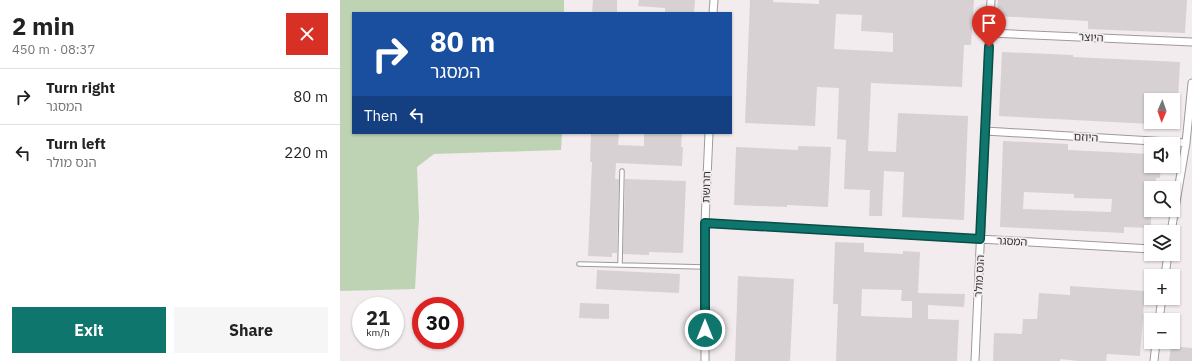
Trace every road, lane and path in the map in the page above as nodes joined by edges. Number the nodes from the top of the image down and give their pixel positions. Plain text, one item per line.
1 (714, 0) edge
2 (991, 0) edge
3 (713, 12) edge
4 (990, 32) junction
5 (1192, 42) edge
6 (1192, 83) edge
7 (985, 131) junction
8 (708, 134) edge
9 (1186, 143) junction
10 (622, 171) dead end
11 (705, 223) junction
12 (1172, 225) edge
13 (980, 239) junction
14 (1144, 249) edge
15 (578, 264) dead end
16 (620, 265) junction
17 (705, 267) junction
18 (1155, 349) edge
19 (705, 361) edge
20 (975, 361) edge
21 (1154, 361) edge

1 - 3 street
2 - 4 street, הנס מולר
4 - 5 street, היוצר
4 - 7 street, הנס מולר
6 - 9 street
7 - 9 street, היוזם
7 - 13 street, הנס מולר
8 - 11 street, חרושת
9 - 12 street
10 - 16 lane
11 - 13 street, המסגר
11 - 17 street, חרושת
13 - 14 street, המסגר
13 - 20 street, הנס מולר
15 - 16 lane
16 - 17 lane
17 - 19 street, חרושת
18 - 21 street

